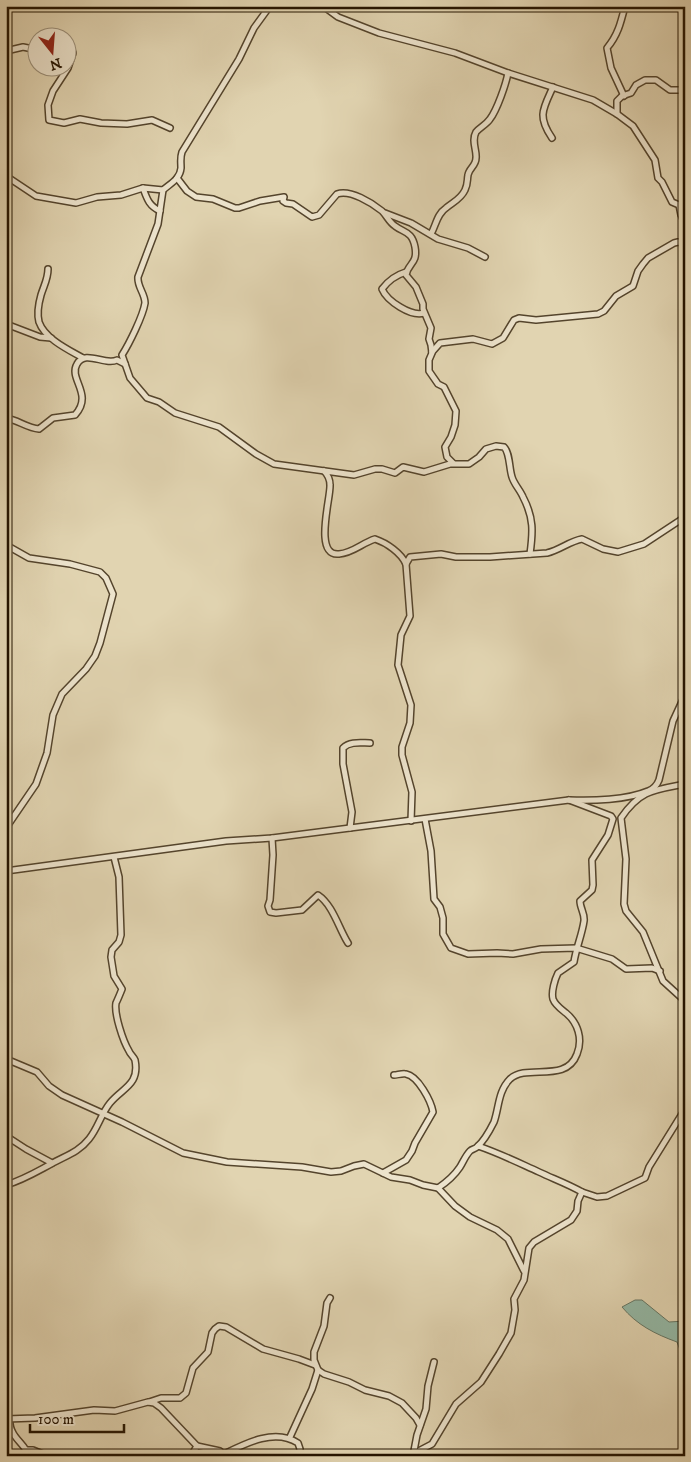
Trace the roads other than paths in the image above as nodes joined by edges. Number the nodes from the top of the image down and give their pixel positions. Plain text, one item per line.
1 (270, 6) edge
2 (322, 6) edge
3 (625, 6) edge
4 (28, 48) edge
5 (6, 51) edge
6 (508, 73) junction
7 (61, 78) edge
8 (553, 88) junction
9 (685, 90) edge
10 (624, 96) junction
11 (616, 114) junction
12 (170, 128) dead end
13 (552, 138) dead end
14 (6, 176) edge
15 (178, 178) junction
16 (143, 188) junction
17 (163, 190) junction
18 (682, 205) edge
19 (160, 210) junction
20 (382, 212) junction
21 (684, 222) edge
22 (431, 234) junction
23 (685, 243) edge
24 (485, 256) dead end
25 (48, 269) dead end
26 (406, 272) junction
27 (424, 313) junction
28 (6, 324) edge
29 (52, 338) junction
30 (432, 353) junction
31 (84, 358) junction
32 (126, 365) junction
33 (6, 418) edge
34 (454, 464) junction
35 (323, 471) junction
36 (685, 517) edge
37 (6, 545) edge
38 (530, 554) junction
39 (406, 564) junction
40 (685, 695) edge
41 (370, 743) dead end
42 (685, 784) edge
43 (648, 791) junction
44 (569, 800) junction
45 (425, 819) junction
46 (411, 821) junction
47 (6, 828) edge
48 (350, 828) junction
49 (272, 838) junction
50 (114, 857) junction
51 (6, 871) edge
52 (348, 943) dead end
53 (576, 948) junction
54 (660, 971) junction
55 (685, 1001) edge
56 (6, 1059) edge
57 (394, 1075) dead end
58 (685, 1109) edge
59 (102, 1113) junction
60 (6, 1136) edge
61 (478, 1146) junction
62 (52, 1163) junction
63 (383, 1173) junction
64 (6, 1185) edge
65 (438, 1188) junction
66 (582, 1192) junction
67 (526, 1274) junction
68 (330, 1298) dead end
69 (434, 1362) dead end
70 (317, 1368) junction
71 (148, 1402) junction
72 (7, 1419) edge
73 (420, 1425) junction
74 (290, 1438) junction
75 (197, 1446) junction
76 (28, 1453) edge
77 (225, 1455) edge
78 (413, 1455) edge
79 (48, 1456) edge
80 (191, 1456) edge
81 (299, 1456) edge

1 - 15 street
2 - 6 street
3 - 10 street
4 - 5 street
6 - 8 street
6 - 22 street
7 - 12 street
8 - 11 street
8 - 13 street
9 - 10 street
10 - 11 street
11 - 18 street
14 - 16 street
15 - 17 street
15 - 20 street
16 - 17 street
16 - 19 street
17 - 19 street
18 - 21 street
19 - 32 street
20 - 22 street
20 - 26 street
22 - 24 street
23 - 30 street
25 - 29 street
26 - 27 street
26 - 27 street
27 - 30 street
28 - 29 street
29 - 31 street
30 - 34 street
31 - 32 street
31 - 33 street
32 - 35 street
34 - 35 street
34 - 38 street
35 - 39 street
36 - 38 street
37 - 47 street
38 - 39 street
39 - 46 street
40 - 43 street
41 - 48 street
42 - 43 street
43 - 44 street
43 - 54 street
44 - 45 street
44 - 53 street
45 - 46 street
45 - 53 street
46 - 48 street
48 - 49 street
49 - 50 street
49 - 52 street
50 - 51 street
50 - 59 street
53 - 54 street
53 - 61 street
54 - 55 street
56 - 59 street
57 - 63 street
58 - 66 street
59 - 62 street
59 - 63 street
60 - 62 street
61 - 65 street
61 - 66 street
62 - 64 street
63 - 65 street
65 - 67 street
66 - 67 street
67 - 78 street
68 - 70 street
69 - 73 street
70 - 71 street
70 - 73 street
70 - 74 street
71 - 72 street
71 - 75 street
72 - 76 street
73 - 78 street
74 - 77 street
74 - 81 street
75 - 77 street
75 - 80 street
76 - 79 street

